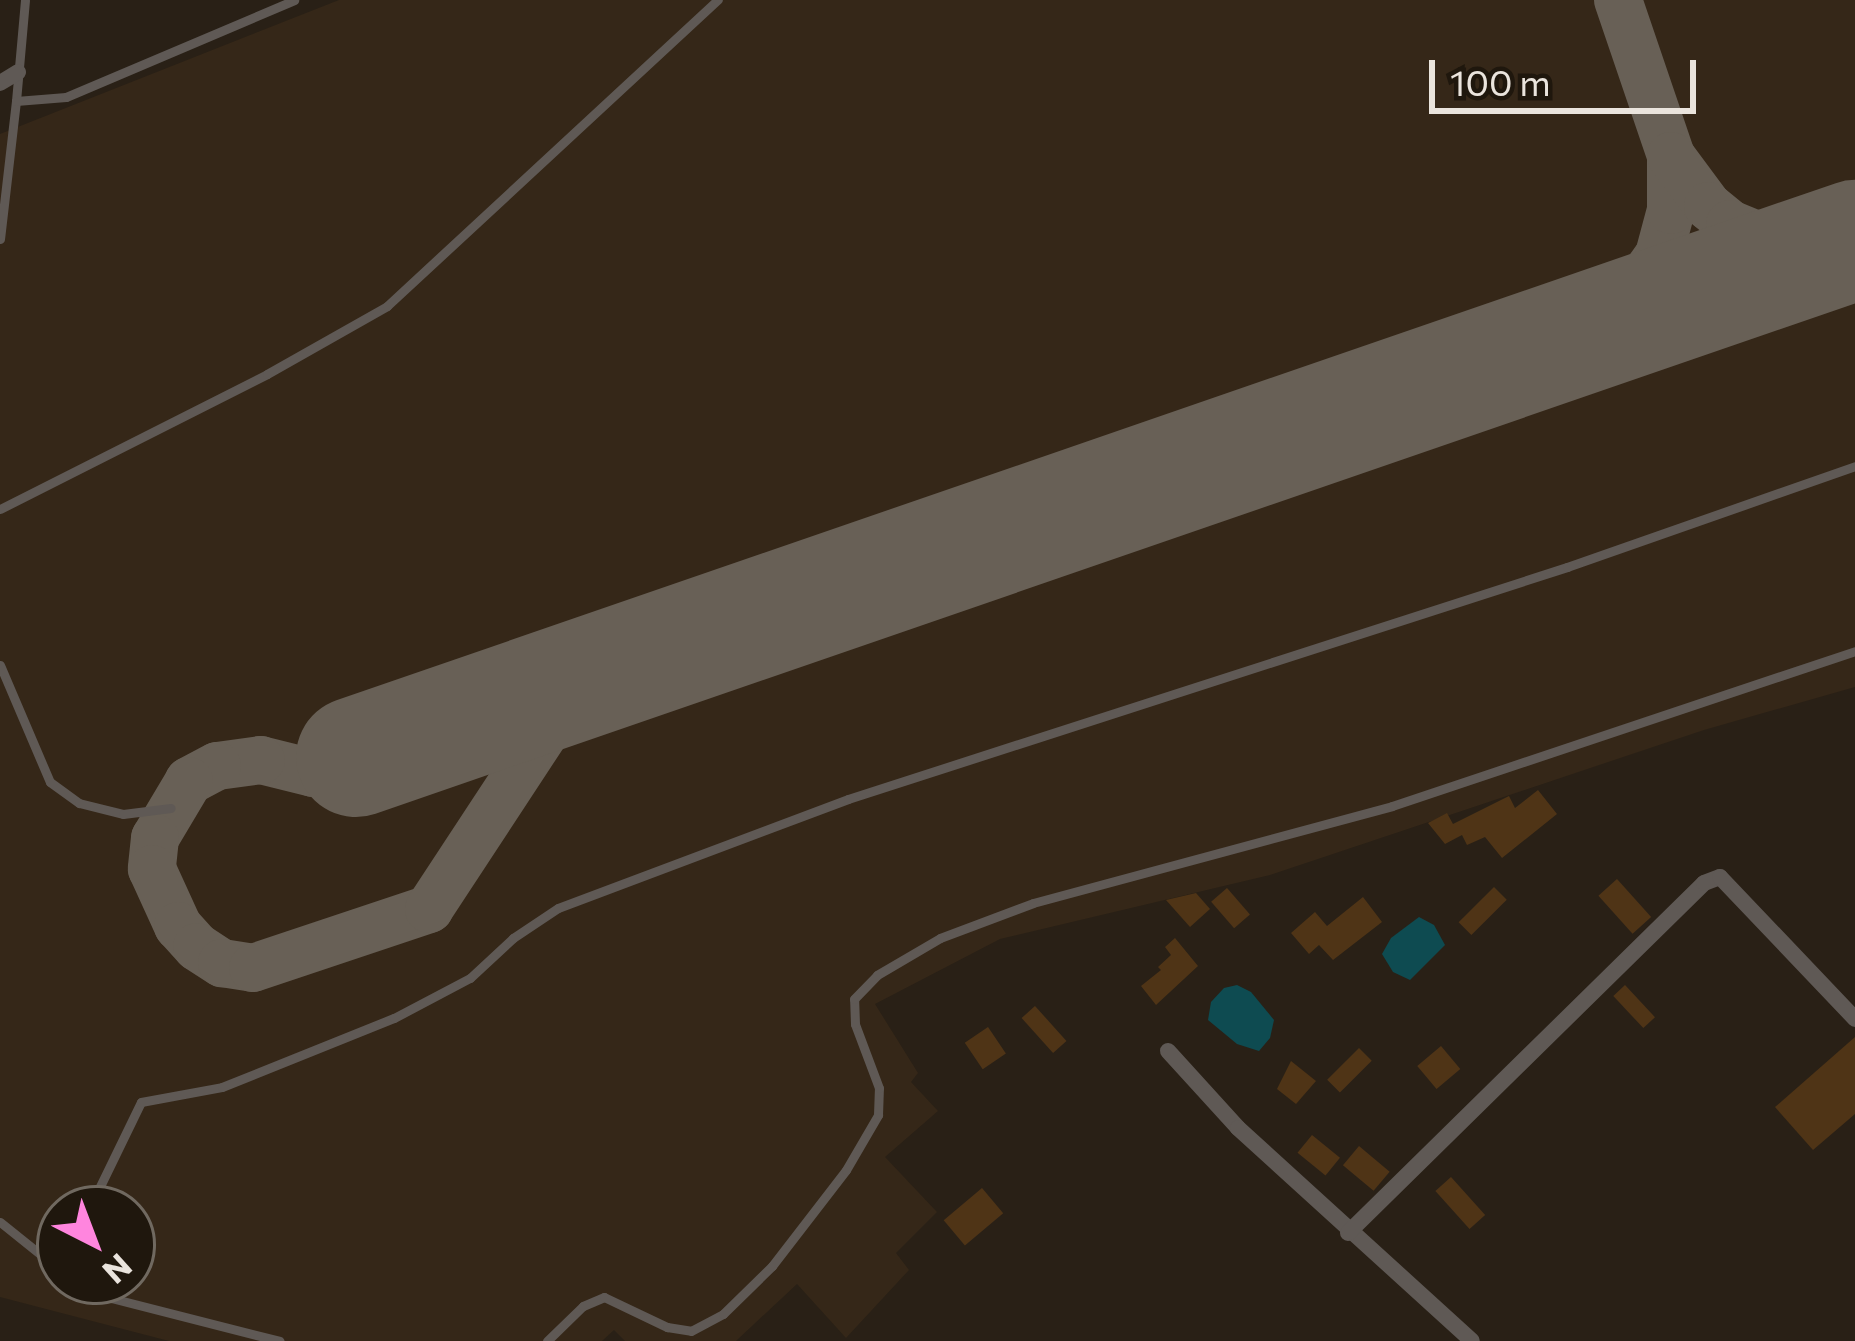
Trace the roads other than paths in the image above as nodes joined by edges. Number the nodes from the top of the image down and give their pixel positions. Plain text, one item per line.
1 (25, 0) edge
2 (294, 0) edge
3 (718, 0) edge
4 (18, 72) junction
5 (0, 82) edge
6 (16, 101) junction
7 (0, 239) edge
8 (1855, 466) edge
9 (0, 509) edge
10 (1855, 651) edge
11 (0, 665) edge
12 (172, 808) dead end
13 (1855, 1019) edge
14 (1168, 1051) dead end
15 (100, 1185) edge
16 (0, 1222) edge
17 (1348, 1233) junction
18 (36, 1250) edge
19 (139, 1305) edge
20 (280, 1341) edge
21 (547, 1341) edge
22 (1472, 1341) edge

1 - 4 lane
2 - 6 lane
3 - 9 lane
4 - 5 street
4 - 6 lane
6 - 7 lane
8 - 15 lane
10 - 21 lane
11 - 12 lane
13 - 17 street
14 - 17 street
16 - 18 lane
17 - 22 street
19 - 20 lane

